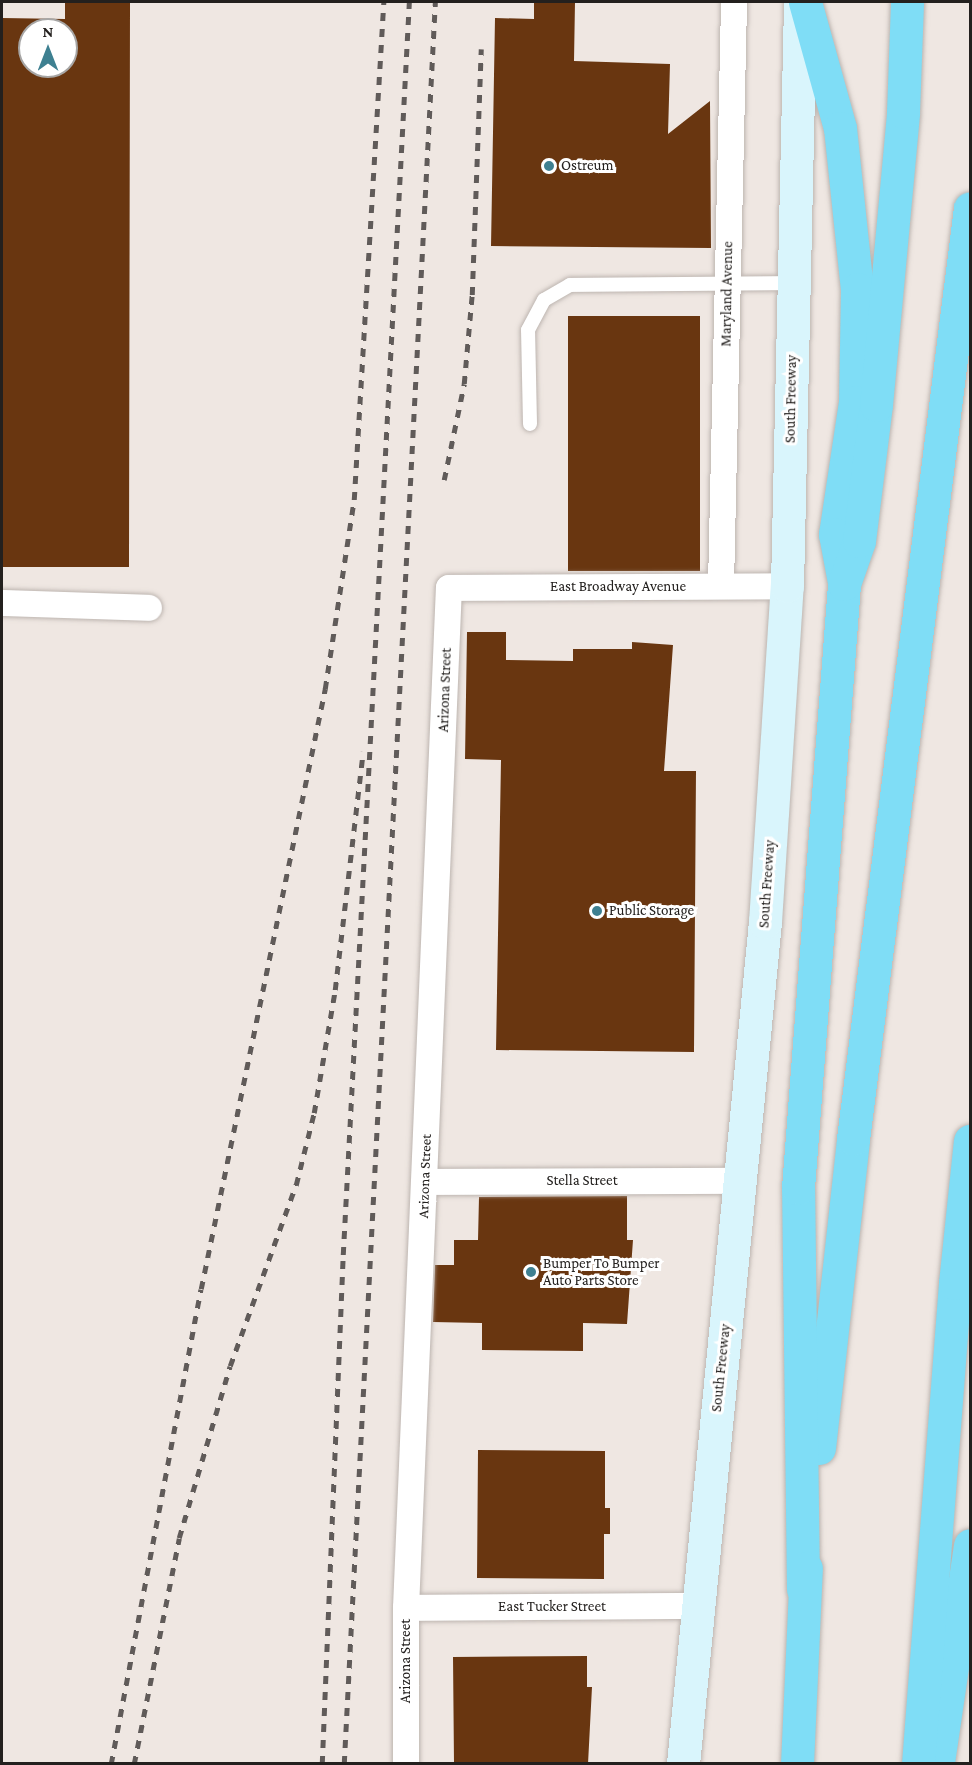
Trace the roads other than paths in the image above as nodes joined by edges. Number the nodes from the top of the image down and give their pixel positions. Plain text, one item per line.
1 (734, 2) edge
2 (800, 2) edge
3 (805, 2) edge
4 (907, 2) edge
5 (970, 208) edge
6 (727, 281) junction
7 (794, 283) junction
8 (865, 404) junction
9 (530, 424) dead end
10 (721, 586) junction
11 (787, 586) junction
12 (449, 588) joint
13 (2, 603) edge
14 (149, 608) dead end
15 (970, 1141) edge
16 (739, 1181) junction
17 (425, 1182) junction
18 (970, 1188) edge
19 (955, 1283) junction
20 (970, 1545) edge
21 (803, 1589) junction
22 (698, 1606) junction
23 (406, 1608) junction
24 (406, 1764) edge
25 (683, 1764) edge
26 (797, 1764) edge
27 (918, 1764) edge
28 (938, 1764) edge

1 - 6 street, Maryland Avenue
2 - 7 main road, South Freeway
3 - 8 highway
4 - 8 highway
5 - 21 highway
6 - 7 lane
6 - 9 lane
6 - 10 street, Maryland Avenue
7 - 11 main road, South Freeway
8 - 21 highway
10 - 11 street, East Broadway Avenue
10 - 12 street, East Broadway Avenue
11 - 16 main road, South Freeway
12 - 17 street, Arizona Street
13 - 14 street
15 - 19 highway
16 - 17 street, Stella Street
16 - 22 main road, South Freeway
17 - 23 street, Arizona Street
18 - 19 highway
19 - 27 highway
20 - 28 highway
21 - 26 highway
22 - 23 street, East Tucker Street
22 - 25 main road, South Freeway
23 - 24 street, Arizona Street

